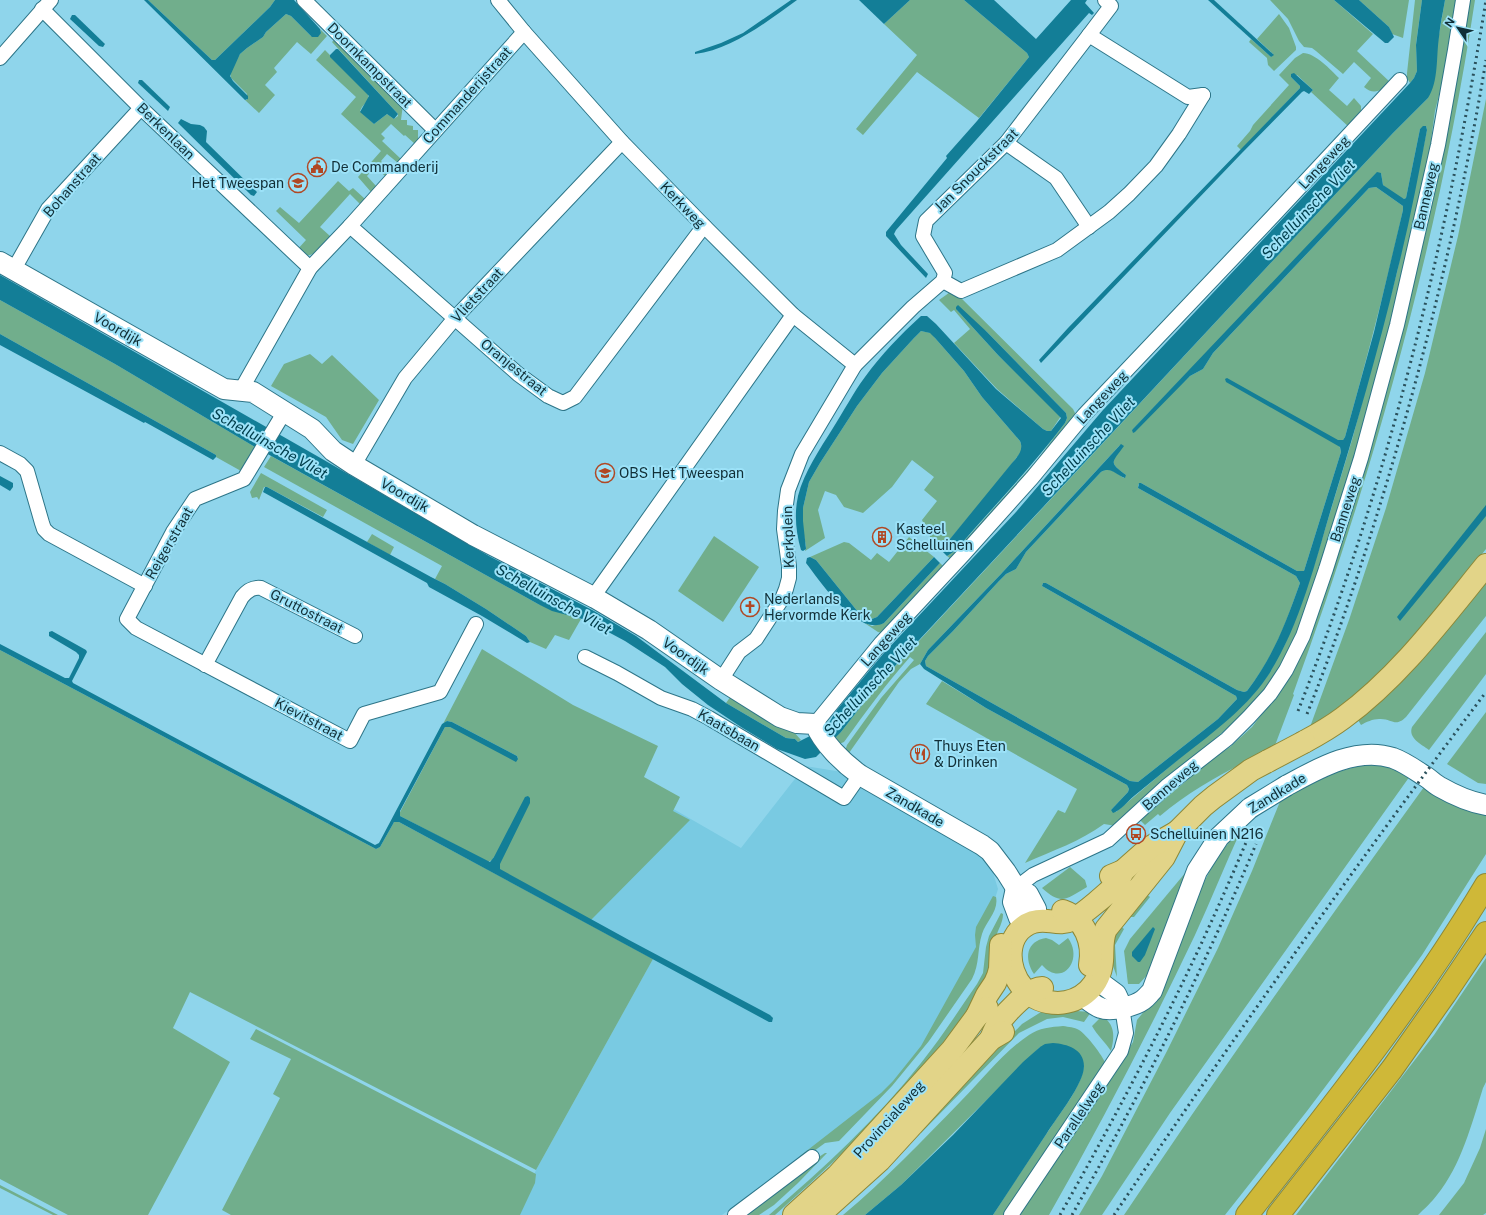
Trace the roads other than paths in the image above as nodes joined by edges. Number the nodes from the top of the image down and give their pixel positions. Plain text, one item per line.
1 (304, 0) edge
2 (498, 0) edge
3 (1105, 0) edge
4 (1463, 0) edge
5 (46, 5) edge
6 (524, 32) junction
7 (1089, 35) junction
8 (0, 58) edge
9 (1400, 80) dead end
10 (140, 108) junction
11 (435, 130) junction
12 (622, 142) junction
13 (1006, 143) junction
14 (350, 226) junction
15 (704, 226) junction
16 (1089, 227) junction
17 (7, 266) edge
18 (310, 268) junction
19 (943, 281) junction
20 (793, 315) junction
21 (455, 318) junction
22 (855, 365) junction
23 (241, 390) junction
24 (280, 419) junction
25 (0, 453) edge
26 (354, 465) junction
27 (1486, 565) edge
28 (144, 586) junction
29 (593, 597) junction
30 (127, 619) joint
31 (476, 624) dead end
32 (355, 636) dead end
33 (584, 657) dead end
34 (205, 665) junction
35 (721, 680) junction
36 (816, 727) junction
37 (860, 775) junction
38 (1486, 805) edge
39 (1177, 832) junction
40 (1486, 885) edge
41 (1016, 888) junction
42 (1071, 915) junction
43 (1026, 918) junction
44 (1486, 933) edge
45 (1007, 971) junction
46 (1092, 976) junction
47 (1033, 996) junction
48 (1083, 996) junction
49 (1122, 1008) junction
50 (812, 1157) dead end
51 (735, 1215) edge
52 (794, 1215) edge
53 (819, 1215) edge
54 (1011, 1215) edge
55 (1247, 1215) edge
56 (1278, 1215) edge

1 - 11 street, Doornkampstraat
2 - 6 street, Kerkweg
3 - 7 street, Jan Snouckstraat
4 - 41 street, Banneweg
5 - 8 street
5 - 10 street, Berkenlaan
6 - 11 street, Commanderijstraat
6 - 12 street, Kerkweg
7 - 13 street, Jan Snouckstraat
7 - 16 street
9 - 36 street, Langeweg
10 - 17 street, Bohanstraat
10 - 18 street, Berkenlaan
11 - 14 street, Commanderijstraat
12 - 15 street, Kerkweg
12 - 21 street, Vlietstraat
13 - 16 street
13 - 19 street, Jan Snouckstraat
14 - 18 street, Commanderijstraat
14 - 21 street, Oranjestraat
15 - 20 street, Kerkweg
15 - 21 street, Oranjestraat
16 - 19 street
17 - 23 street, Voordijk
18 - 23 street, Commanderijstraat
19 - 22 street
20 - 22 street, Kerkweg
20 - 29 street
21 - 26 street, Vlietstraat
22 - 35 street, Kerkplein
23 - 24 street, Voordijk
24 - 26 street, Voordijk
24 - 28 street, Reigerstraat
25 - 28 street
26 - 29 street, Voordijk
27 - 39 main road, bridge
28 - 30 street, Reigerstraat
29 - 35 street, Voordijk
30 - 34 street, Kievitstraat
31 - 34 street, Kievitstraat
32 - 34 street, Gruttostraat
33 - 37 street, Kaatsbaan
35 - 36 street, Voordijk
36 - 37 street, Zandkade
37 - 41 street, Zandkade
38 - 49 street, Zandkade, bridge
39 - 42 main road
39 - 46 main road
40 - 55 highway
41 - 43 street, Zandkade
42 - 43 main road
42 - 46 main road
43 - 45 main road
44 - 56 highway
45 - 47 main road
45 - 52 main road, Provincialeweg
46 - 47 main road
46 - 48 main road
46 - 49 street
47 - 48 main road
47 - 53 main road, Provincialeweg
48 - 49 street, Zandkade
49 - 54 street, Parallelweg
50 - 51 street

